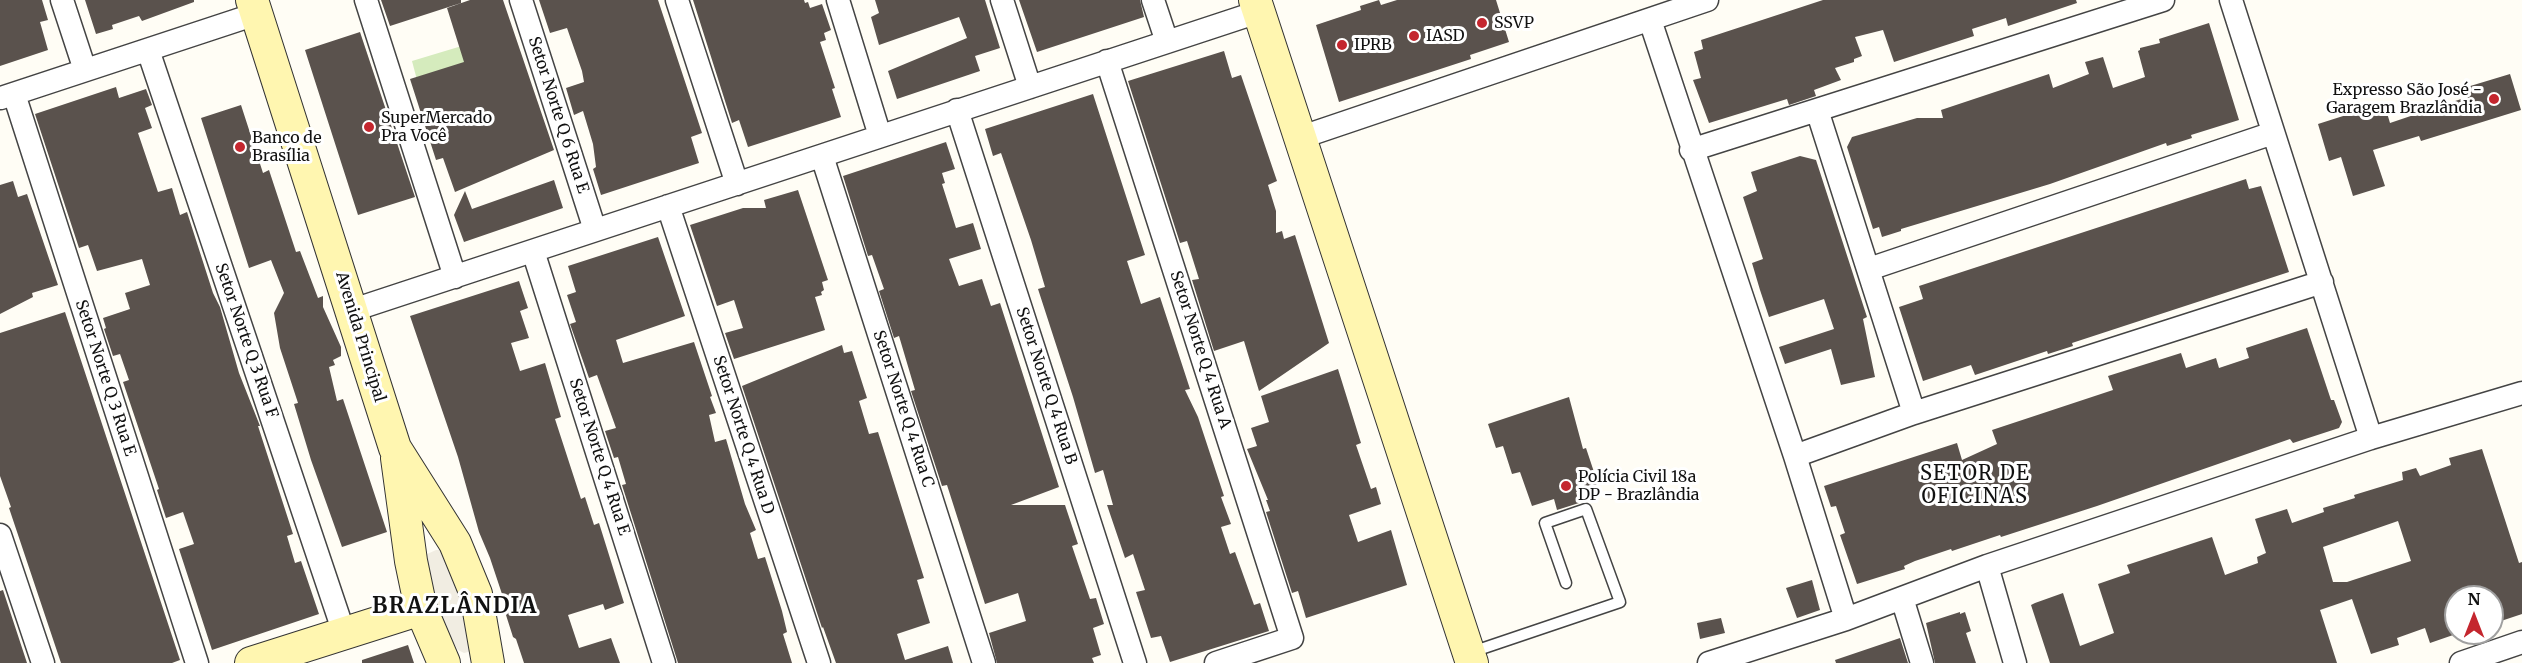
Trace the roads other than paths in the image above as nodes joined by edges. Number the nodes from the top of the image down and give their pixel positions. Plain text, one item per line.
1 (62, 0) edge
2 (366, 0) edge
3 (521, 0) edge
4 (677, 0) edge
5 (838, 0) edge
6 (1002, 0) edge
7 (1153, 0) edge
8 (1707, 0) edge
9 (2163, 0) edge
10 (2231, 0) edge
11 (1256, 6) edge
12 (254, 7) edge
13 (1650, 20) junction
14 (1167, 42) junction
15 (148, 50) junction
16 (1107, 61) junction
17 (85, 70) junction
18 (1030, 87) junction
19 (7, 96) edge
20 (957, 110) junction
21 (1817, 110) junction
22 (2273, 133) junction
23 (880, 136) junction
24 (1299, 138) junction
25 (1691, 150) junction
26 (822, 156) junction
27 (737, 184) junction
28 (668, 206) junction
29 (595, 230) junction
30 (533, 251) junction
31 (1869, 269) junction
32 (455, 277) junction
33 (2322, 282) junction
34 (353, 310) junction
35 (2522, 393) edge
36 (1914, 413) junction
37 (2371, 438) junction
38 (395, 448) junction
39 (1795, 456) junction
40 (0, 535) edge
41 (455, 543) junction
42 (411, 561) junction
43 (1987, 566) junction
44 (1566, 583) dead end
45 (1902, 598) junction
46 (421, 609) junction
47 (1846, 619) junction
48 (344, 633) junction
49 (2522, 642) edge
50 (1471, 658) edge
51 (486, 659) edge
52 (265, 661) edge
53 (43, 663) edge
54 (197, 663) edge
55 (444, 663) edge
56 (664, 663) edge
57 (819, 663) edge
58 (984, 663) edge
59 (1135, 663) edge
60 (1216, 663) edge
61 (1708, 663) edge
62 (1922, 663) edge
63 (2015, 663) edge
64 (2461, 663) edge

1 - 17 street
2 - 32 street
3 - 29 street, Setor Norte Q 6 Rua E
4 - 27 street
5 - 23 street
6 - 18 street
7 - 14 street
8 - 13 street
9 - 21 street
10 - 22 street
11 - 14 street
11 - 24 street
12 - 15 street
12 - 34 street, Avenida Principal
13 - 24 street
13 - 25 street
14 - 16 street
15 - 17 street
15 - 48 street, Setor Norte Q 3 Rua F
16 - 18 street
16 - 60 street, Setor Norte Q 4 Rua A
17 - 19 street
18 - 20 street
19 - 54 street, Setor Norte Q 3 Rua E
20 - 23 street
20 - 59 street, Setor Norte Q 4 Rua B
21 - 25 street
21 - 31 street
22 - 31 street
22 - 33 street
23 - 26 street
24 - 50 street
25 - 39 street
26 - 27 street
26 - 58 street, Setor Norte Q 4 Rua C
27 - 28 street
28 - 29 street
28 - 57 street, Setor Norte Q 4 Rua D
29 - 30 street
30 - 32 street
30 - 56 street, Setor Norte Q 4 Rua E
31 - 36 street
32 - 34 street
33 - 36 street
33 - 37 street
34 - 38 street, Avenida Principal
35 - 37 street
36 - 39 street
37 - 43 street
38 - 41 street, Avenida Principal
38 - 42 street
39 - 47 street
40 - 53 street
41 - 42 street
41 - 51 street, Avenida Principal
42 - 46 street
43 - 45 street
43 - 63 street
44 - 50 lane
45 - 47 street
45 - 62 street
46 - 48 street
46 - 55 street
47 - 61 street
48 - 52 street
49 - 64 street

